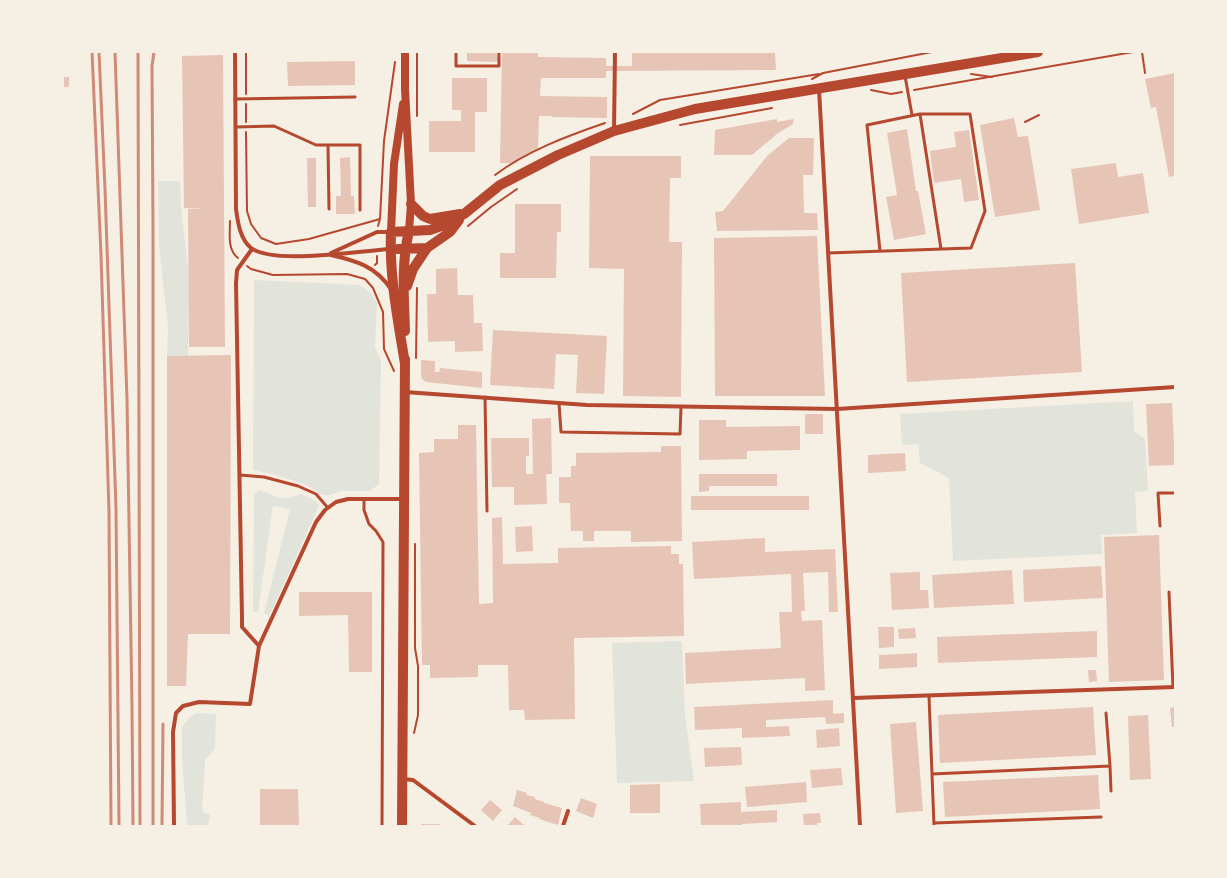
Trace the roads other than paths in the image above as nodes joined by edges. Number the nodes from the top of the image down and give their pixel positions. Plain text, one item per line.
1 (235, 52) edge
2 (405, 52) edge
3 (456, 52) edge
4 (499, 52) edge
5 (615, 52) edge
6 (1038, 52) edge
7 (905, 74) junction
8 (405, 89) junction
9 (819, 89) junction
10 (355, 97) dead end
11 (235, 99) junction
12 (920, 114) junction
13 (912, 115) junction
14 (236, 127) junction
15 (614, 131) junction
16 (328, 145) junction
17 (411, 204) junction
18 (329, 209) dead end
19 (360, 210) dead end
20 (464, 214) junction
21 (391, 232) junction
22 (409, 232) junction
23 (427, 248) junction
24 (252, 249) junction
25 (390, 249) junction
26 (405, 249) junction
27 (941, 249) junction
28 (880, 251) junction
29 (828, 253) junction
30 (327, 254) junction
31 (394, 293) junction
32 (404, 294) junction
33 (405, 364) junction
34 (1175, 387) edge
35 (405, 392) junction
36 (485, 397) junction
37 (559, 403) junction
38 (681, 407) junction
39 (837, 409) junction
40 (240, 475) junction
41 (1175, 493) edge
42 (404, 498) junction
43 (364, 499) junction
44 (328, 508) junction
45 (487, 511) dead end
46 (1160, 526) dead end
47 (1169, 592) dead end
48 (259, 646) junction
49 (1174, 687) edge
50 (929, 696) junction
51 (853, 698) junction
52 (1106, 713) dead end
53 (1110, 766) junction
54 (932, 774) junction
55 (403, 779) junction
56 (1111, 791) dead end
57 (568, 812) dead end
58 (1101, 818) dead end
59 (934, 825) edge
60 (174, 826) edge
61 (382, 826) edge
62 (402, 826) edge
63 (475, 826) edge
64 (563, 826) edge
65 (860, 826) edge

1 - 11 street
2 - 8 main road
3 - 4 lane
5 - 15 street
6 - 7 main road
7 - 9 main road
7 - 13 lane
8 - 17 main road
8 - 21 main road
9 - 15 main road
9 - 29 street
10 - 11 lane
11 - 14 street
12 - 13 lane
12 - 27 lane
12 - 27 lane
13 - 28 lane
14 - 16 lane
14 - 24 street
15 - 20 main road
16 - 18 lane
16 - 19 lane
17 - 20 main road
17 - 22 main road
20 - 22 main road
20 - 23 main road
21 - 22 main road
21 - 25 main road
21 - 30 street
22 - 26 main road
23 - 26 main road
23 - 32 main road
24 - 30 street
24 - 40 street
25 - 26 main road
25 - 30 street
25 - 31 main road
26 - 32 main road
27 - 28 lane
28 - 29 lane
29 - 39 street
30 - 31 street
31 - 33 main road
32 - 33 main road
33 - 35 main road
34 - 39 street
35 - 36 street
35 - 42 main road
36 - 37 street
36 - 45 lane
37 - 38 street
37 - 38 lane
38 - 39 street
39 - 51 street
40 - 44 lane
40 - 48 street
41 - 46 lane
42 - 43 street
42 - 55 main road
43 - 44 street
43 - 61 lane
44 - 48 street
47 - 49 lane
48 - 60 street
49 - 50 street
50 - 51 street
50 - 54 lane
51 - 65 street
52 - 53 lane
53 - 54 lane
53 - 56 lane
54 - 59 lane
55 - 62 main road
55 - 63 street
57 - 64 street
58 - 59 lane

